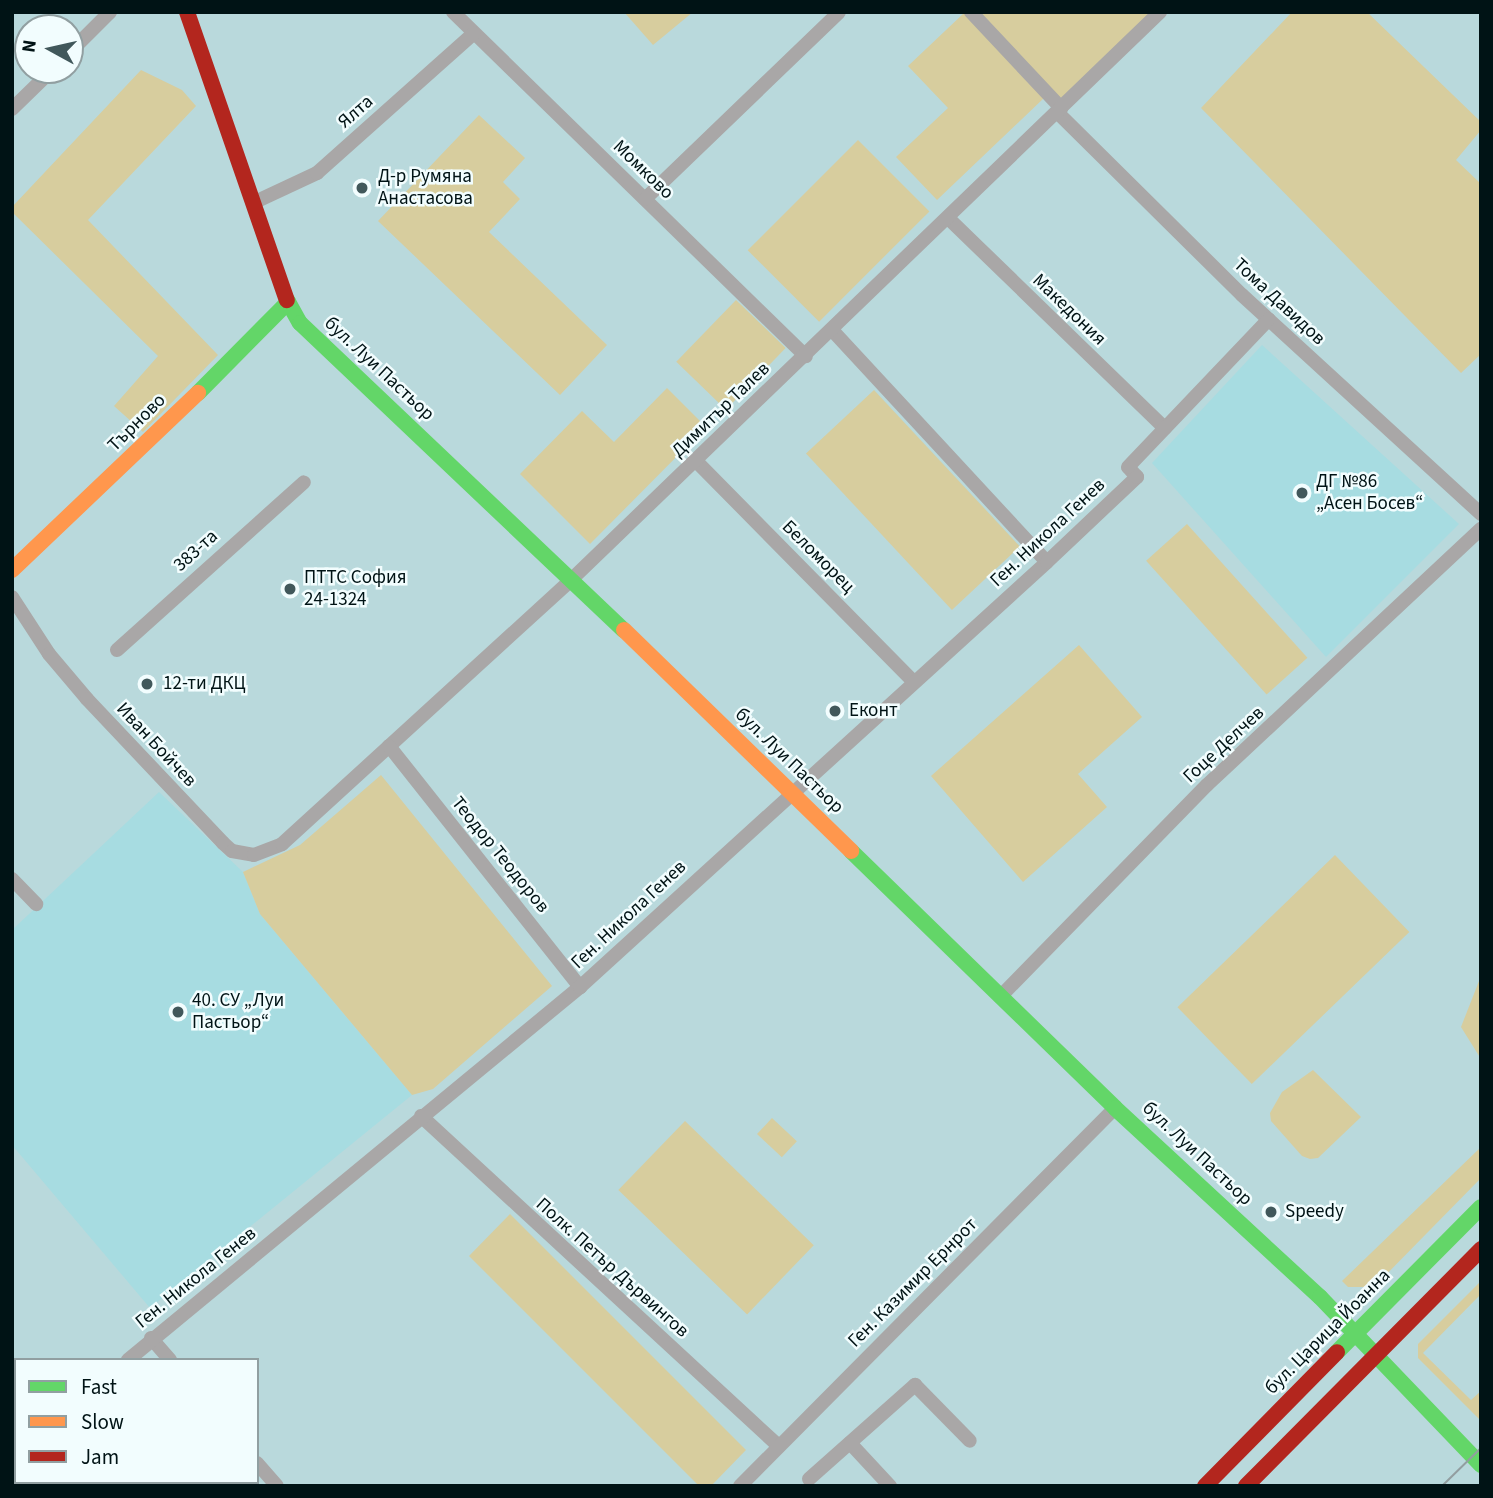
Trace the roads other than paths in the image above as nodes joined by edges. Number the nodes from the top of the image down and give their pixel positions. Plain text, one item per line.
1 (110, 12) edge
2 (187, 12) edge
3 (453, 12) edge
4 (839, 12) edge
5 (971, 12) edge
6 (1160, 12) edge
7 (474, 33) junction
8 (84, 38) edge
9 (38, 84) edge
10 (12, 109) edge
11 (1059, 110) junction
12 (645, 199) junction
13 (253, 204) junction
14 (948, 218) junction
15 (288, 302) junction
16 (1269, 318) junction
17 (832, 330) junction
18 (806, 356) junction
19 (1165, 428) junction
20 (696, 460) junction
21 (304, 482) dead end
22 (1481, 514) edge
23 (1481, 529) edge
24 (1047, 562) junction
25 (12, 570) edge
26 (572, 579) junction
27 (12, 597) edge
28 (117, 650) dead end
29 (912, 680) junction
30 (389, 746) junction
31 (790, 792) junction
32 (301, 828) joint
33 (12, 879) edge
34 (36, 904) dead end
35 (580, 987) junction
36 (1000, 997) junction
37 (1115, 1108) junction
38 (421, 1116) junction
39 (1481, 1207) edge
40 (1481, 1249) edge
41 (1355, 1334) junction
42 (151, 1338) junction
43 (1375, 1355) junction
44 (130, 1358) edge
45 (168, 1358) edge
46 (970, 1441) dead end
47 (850, 1443) junction
48 (779, 1446) junction
49 (259, 1465) edge
50 (1481, 1465) edge
51 (809, 1479) dead end
52 (277, 1486) edge
53 (740, 1486) edge
54 (890, 1486) edge
55 (1205, 1486) edge
56 (1245, 1486) edge

1 - 8 street
2 - 13 street, бул. Луи Пастьор
3 - 7 street, Момково
4 - 12 street
5 - 11 street, Тома Давидов
6 - 11 street, Димитър Талев
7 - 12 street, Момково
7 - 13 street, Ялта
9 - 10 street
11 - 14 street, Димитър Талев
11 - 16 street, Тома Давидов
12 - 18 street, Момково
13 - 15 street, бул. Луи Пастьор
14 - 17 street, Димитър Талев
14 - 19 street, Македония
15 - 25 street, Търново
15 - 26 street, бул. Луи Пастьор
16 - 19 street, Ген. Никола Генев
16 - 22 street, Тома Давидов
17 - 18 street, Димитър Талев
17 - 24 street
18 - 20 street, Димитър Талев
19 - 24 street, Ген. Никола Генев
20 - 26 street, Димитър Талев
20 - 29 street, Беломорец
21 - 28 street, 383-та
23 - 36 street, Гоце Делчев
24 - 29 street, Ген. Никола Генев
26 - 30 street, Димитър Талев
26 - 31 street, бул. Луи Пастьор
27 - 32 street, Иван Бойчев
29 - 31 street, Ген. Никола Генев
30 - 32 street, Димитър Талев
30 - 35 street, Теодор Теодоров
31 - 35 street, Ген. Никола Генев
31 - 36 street, бул. Луи Пастьор
33 - 34 street
35 - 38 street, Ген. Никола Генев
36 - 37 street, бул. Луи Пастьор
37 - 41 street, бул. Луи Пастьор
37 - 48 street, Ген. Казимир Ернрот
38 - 42 street, Ген. Никола Генев
38 - 48 street, Полк. Петър Дървингов
39 - 41 street, бул. Царица Йоанна
40 - 43 street
41 - 43 street, бул. Луи Пастьор
41 - 55 street, бул. Царица Йоанна
42 - 44 street, Ген. Никола Генев
42 - 45 street
43 - 50 street, бул. Луи Пастьор
43 - 56 street
46 - 47 street
47 - 51 street
47 - 54 street
48 - 53 street, Ген. Казимир Ернрот
49 - 52 street

